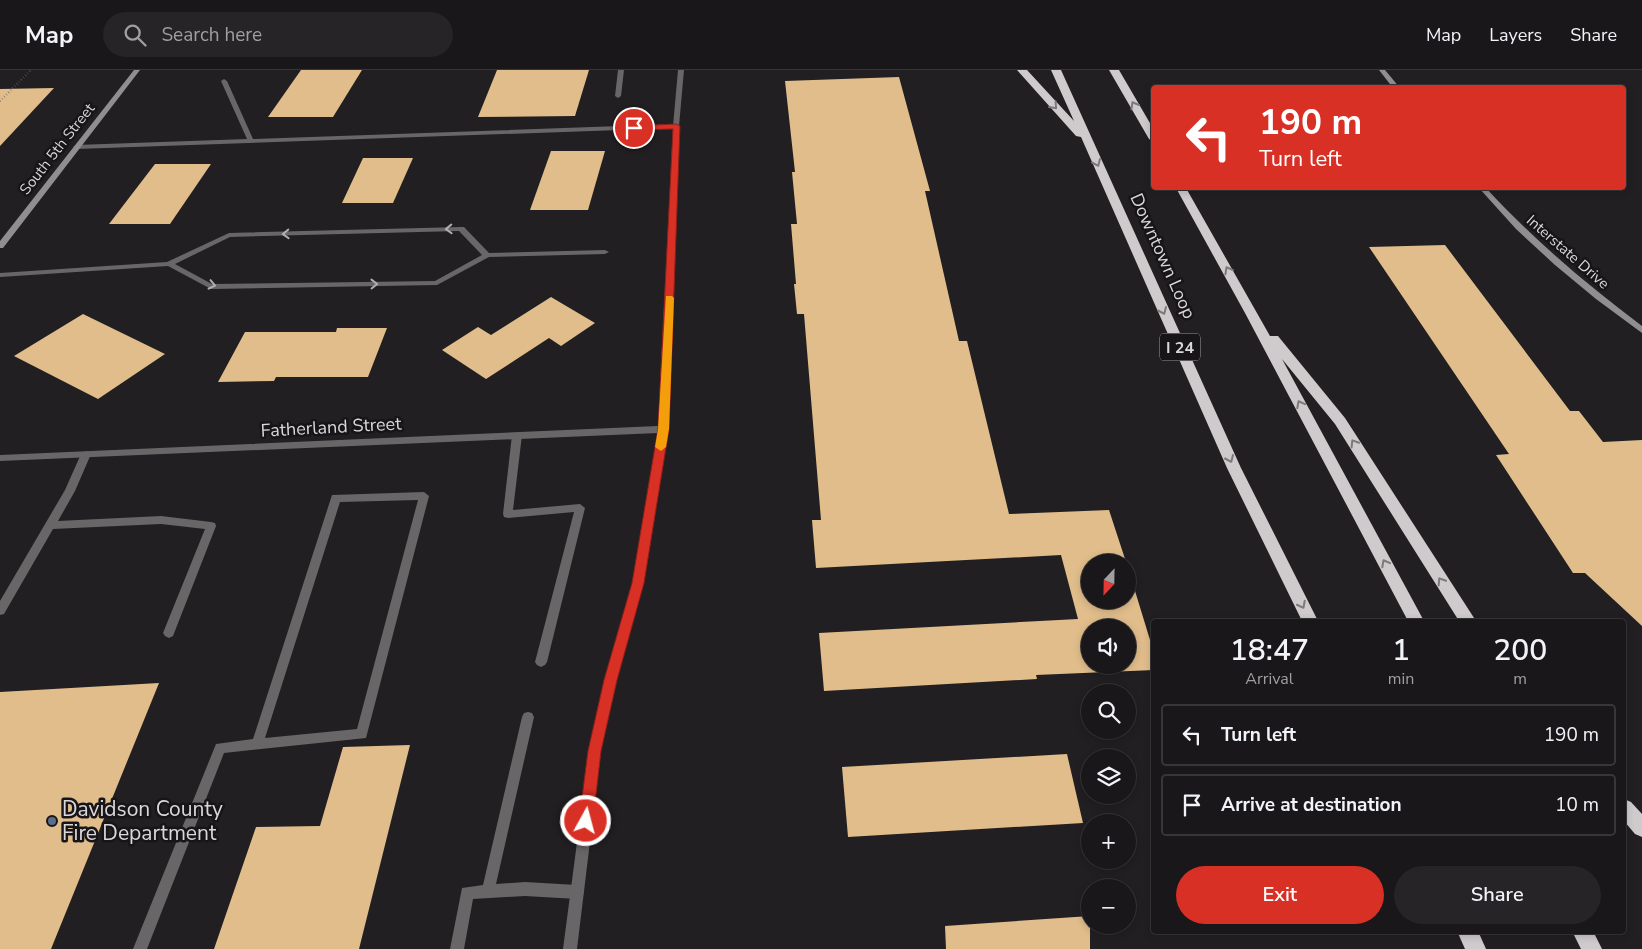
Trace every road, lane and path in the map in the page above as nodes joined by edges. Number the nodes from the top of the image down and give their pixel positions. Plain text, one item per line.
1 (31, 70) edge
2 (138, 70) edge
3 (621, 70) edge
4 (681, 70) edge
5 (1022, 70) edge
6 (1056, 70) edge
7 (1114, 70) edge
8 (1382, 70) edge
9 (224, 81) dead end
10 (1394, 85) edge
11 (618, 96) dead end
12 (0, 100) edge
13 (676, 126) junction
14 (1151, 134) edge
15 (251, 141) junction
16 (1088, 143) junction
17 (76, 147) junction
18 (1182, 190) edge
19 (1484, 190) edge
20 (0, 246) edge
21 (606, 252) dead end
22 (487, 255) junction
23 (168, 264) junction
24 (0, 275) edge
25 (1252, 313) junction
26 (1642, 330) edge
27 (664, 429) junction
28 (517, 435) junction
29 (86, 454) junction
30 (0, 458) edge
31 (50, 525) junction
32 (0, 611) edge
33 (1309, 619) edge
34 (1415, 619) edge
35 (1467, 619) edge
36 (169, 633) dead end
37 (541, 662) dead end
38 (528, 717) dead end
39 (257, 744) junction
40 (1626, 810) edge
41 (1642, 828) edge
42 (488, 892) junction
43 (577, 892) junction
44 (1468, 934) edge
45 (1584, 934) edge
46 (140, 949) edge
47 (457, 949) edge
48 (570, 949) edge
49 (1476, 949) edge
50 (1592, 949) edge

1 - 12 path
2 - 17 main road, South 5th Street
3 - 11 street
4 - 13 street
5 -> 16 highway
6 - 16 highway, Downtown Loop / I 24
14 -> 7 highway
8 - 10 main road
9 - 15 street
13 - 15 street
13 - 27 street
15 - 17 street
16 -> 33 highway, Downtown Loop / I 24
17 - 20 main road, South 5th Street
25 -> 18 highway
19 - 26 main road, Interstate Drive
21 - 22 street
23 -> 22 street
22 -> 23 street
23 - 24 street
34 -> 25 highway
35 -> 25 highway
27 - 28 street, Fatherland Street
27 - 43 street
28 - 29 street, Fatherland Street
28 - 37 street
29 - 30 street, Fatherland Street
29 - 31 street
31 - 32 street
31 - 36 street
38 - 42 street
39 - 39 street
39 - 46 street
40 - 41 highway
42 - 43 street
42 - 47 street
43 - 48 street
44 - 49 highway
45 - 50 highway

